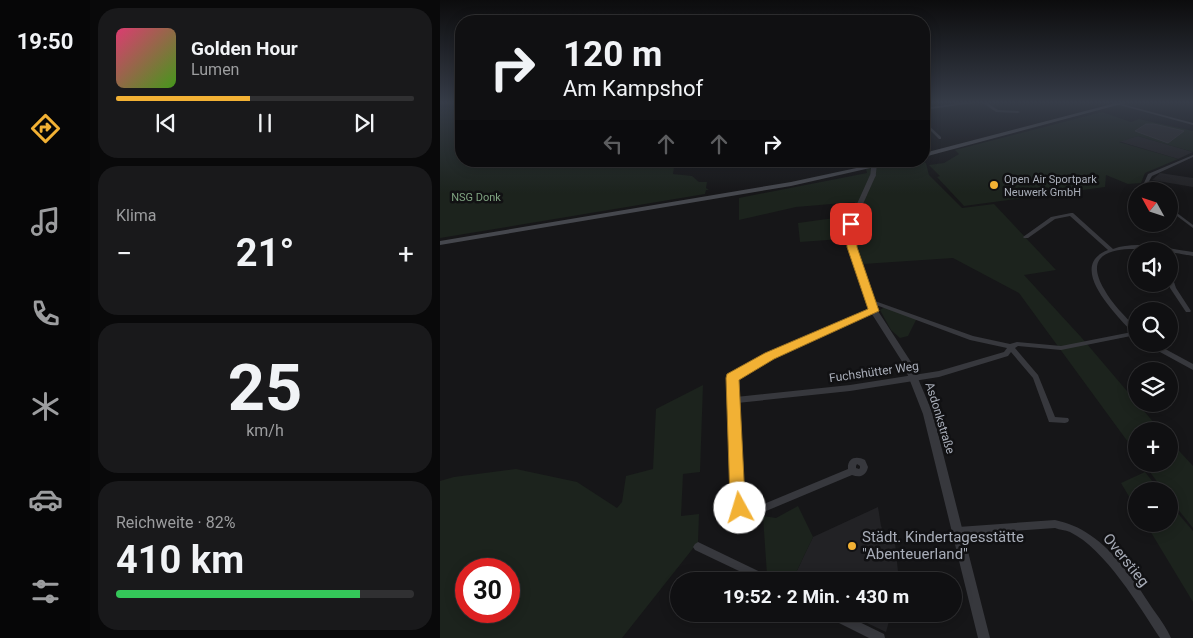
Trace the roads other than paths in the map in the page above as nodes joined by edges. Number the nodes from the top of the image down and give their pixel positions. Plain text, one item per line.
1 (935, 133) edge
2 (1009, 133) edge
3 (940, 138) dead end
4 (930, 153) edge
5 (1193, 156) edge
6 (870, 167) edge
7 (874, 167) edge
8 (1146, 182) edge
9 (1178, 215) edge
10 (1193, 227) edge
11 (1026, 237) dead end
12 (440, 243) edge
13 (1110, 250) junction
14 (1128, 250) edge
15 (1178, 253) edge
16 (1193, 254) edge
17 (1176, 292) edge
18 (870, 301) junction
19 (874, 311) junction
20 (1188, 311) dead end
21 (1128, 323) edge
22 (1128, 335) edge
23 (1011, 347) junction
24 (1166, 352) edge
25 (1193, 367) edge
26 (914, 378) junction
27 (734, 400) junction
28 (1065, 420) dead end
29 (853, 471) dead end
30 (958, 531) junction
31 (698, 547) dead end
32 (751, 572) edge
33 (849, 622) edge
34 (880, 638) edge
35 (984, 638) edge
36 (1166, 638) edge

1 - 3 street
2 - 4 main road
5 - 8 street
6 - 12 main road
7 - 18 street, Asdonkstraße, bridge
9 - 10 street
11 - 13 street
13 - 14 street
13 - 21 street
15 - 16 street
17 - 20 street
18 - 19 street, Asdonkstraße
18 - 23 street, Fuchshütter Weg
19 - 26 street, Asdonkstraße
19 - 27 street
22 - 23 street, Fuchshütter Weg
23 - 26 street, Fuchshütter Weg
23 - 28 street
24 - 25 street
26 - 27 street, Fuchshütter Weg
26 - 30 street, Asdonkstraße
27 - 29 street
30 - 35 street, Asdonkstraße
30 - 36 street, Overstieg
31 - 32 street
33 - 34 street

